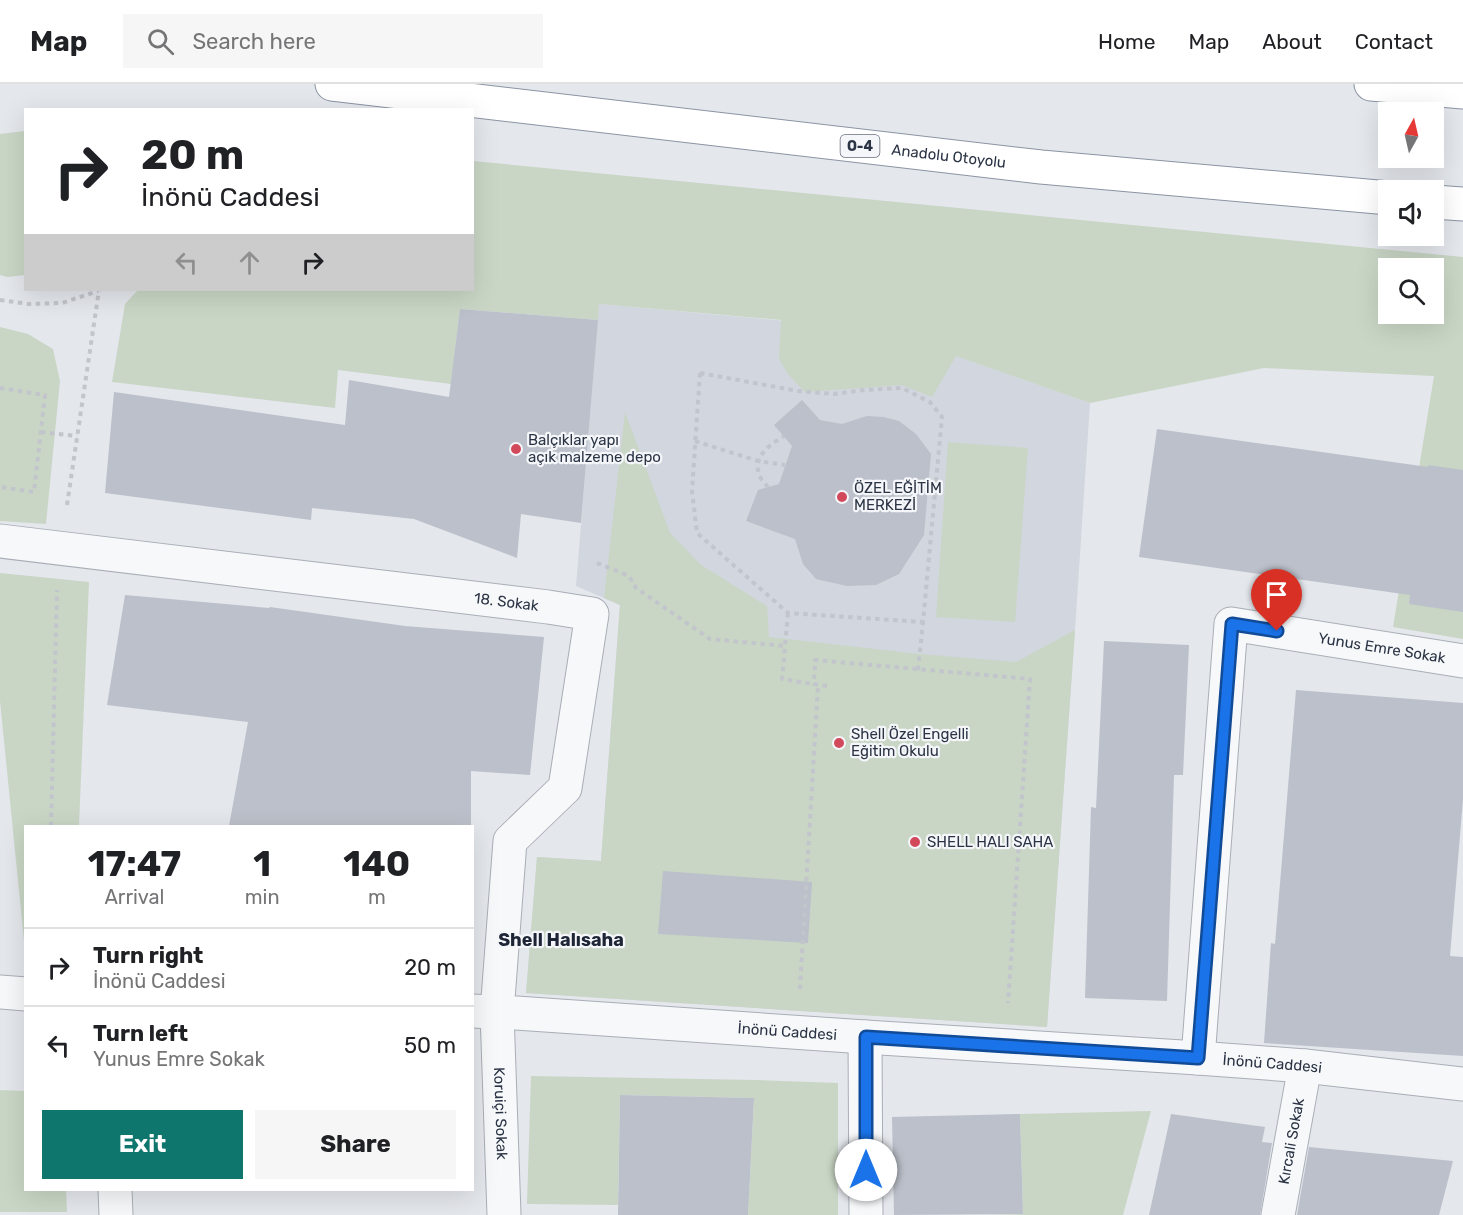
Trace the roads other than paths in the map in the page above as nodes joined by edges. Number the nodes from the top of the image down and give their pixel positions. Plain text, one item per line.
1 (332, 84) edge
2 (1371, 84) edge
3 (1463, 93) edge
4 (1378, 197) edge
5 (1444, 203) edge
6 (1463, 204) edge
7 (0, 541) edge
8 (1463, 661) edge
9 (0, 992) edge
10 (24, 994) edge
11 (485, 1011) edge
12 (866, 1037) junction
13 (1198, 1058) junction
14 (1305, 1066) junction
15 (1463, 1084) edge
16 (115, 1191) edge
17 (116, 1215) edge
18 (504, 1215) edge
19 (866, 1215) edge
20 (1278, 1215) edge

1 - 4 highway, Anadolu Otoyolu / O-4
2 - 3 highway
5 - 6 highway
7 - 11 street, 18. Sokak
8 - 13 street, Yunus Emre Sokak
9 - 10 street
11 - 12 street, İnönü Caddesi
11 - 18 street, Koruiçi Sokak
12 - 13 street, İnönü Caddesi
12 - 19 street
13 - 14 street, İnönü Caddesi
14 - 15 street, İnönü Caddesi
14 - 20 street, Kırcali Sokak
16 - 17 street

